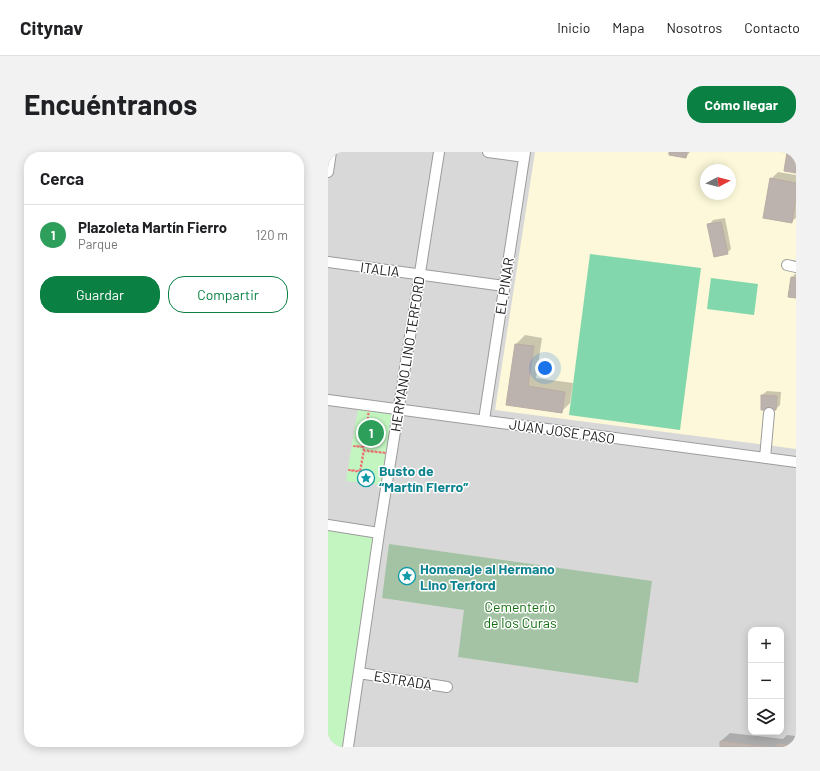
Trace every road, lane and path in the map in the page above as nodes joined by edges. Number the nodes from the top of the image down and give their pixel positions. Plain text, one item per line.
1 (331, 152) edge
2 (439, 152) edge
3 (488, 152) edge
4 (524, 154) edge
5 (328, 172) edge
6 (328, 262) edge
7 (420, 274) junction
8 (504, 286) junction
9 (328, 400) edge
10 (370, 409) joint
11 (398, 409) junction
12 (769, 413) dead end
13 (484, 420) junction
14 (765, 458) junction
15 (796, 462) edge
16 (328, 525) edge
17 (379, 533) junction
18 (359, 673) junction
19 (447, 687) dead end
20 (348, 747) edge

1 - 5 street
2 - 7 street, HERMANO LINO TERFORD
3 - 4 street
4 - 8 street, EL PINAR
6 - 7 street, ITALIA
7 - 8 street, ITALIA
7 - 11 street, HERMANO LINO TERFORD
8 - 13 street, EL PINAR
9 - 11 street, JUAN JOSE PASO
10 - 10 path
11 - 13 street, JUAN JOSE PASO
11 - 17 street, HERMANO LINO TERFORD
12 - 14 street
13 - 14 street, JUAN JOSE PASO
14 - 15 street, JUAN JOSE PASO
16 - 17 street
17 - 18 street, HERMANO LINO TERFORD
18 - 19 street, ESTRADA
18 - 20 street, HERMANO LINO TERFORD

